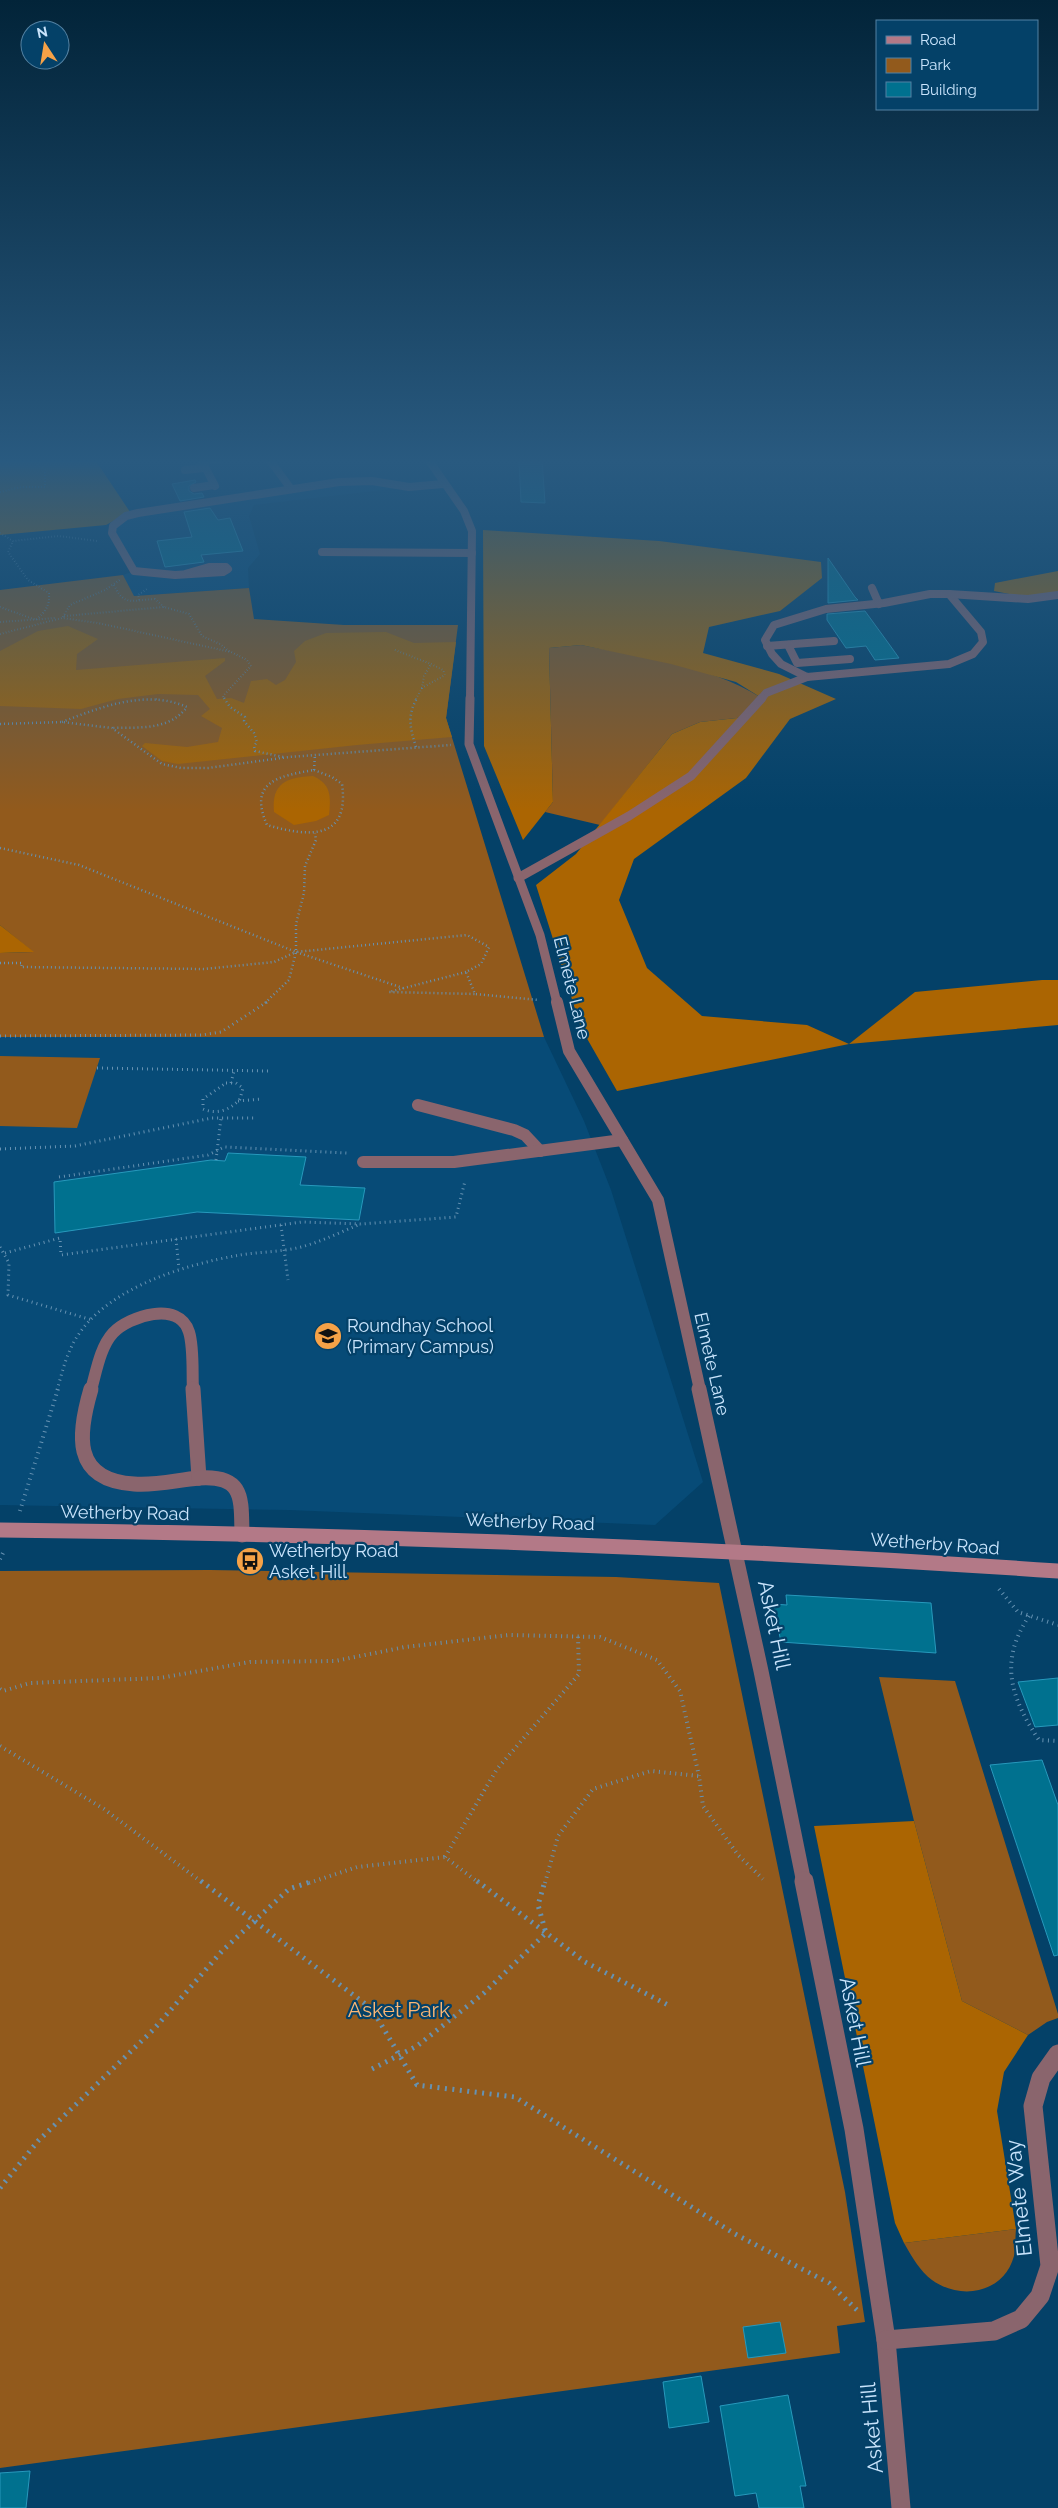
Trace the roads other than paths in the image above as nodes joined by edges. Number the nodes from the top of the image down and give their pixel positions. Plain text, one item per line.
1 (472, 576) edge
2 (872, 588) dead end
3 (949, 594) junction
4 (1058, 595) edge
5 (879, 604) junction
6 (834, 641) dead end
7 (788, 644) junction
8 (767, 646) junction
9 (850, 659) dead end
10 (832, 660) junction
11 (841, 672) junction
12 (807, 676) junction
13 (518, 878) junction
14 (418, 1105) dead end
15 (622, 1140) junction
16 (540, 1150) junction
17 (363, 1162) road end
18 (199, 1479) junction
19 (0, 1530) edge
20 (242, 1535) junction
21 (735, 1549) junction
22 (1058, 1571) edge
23 (1058, 2054) edge
24 (886, 2340) junction
25 (902, 2508) edge

1 - 13 street, Elmete Lane
2 - 5 street
3 - 4 street
3 - 5 street
3 - 11 street
5 - 8 street
6 - 7 street
7 - 8 street
7 - 10 street
8 - 12 street
9 - 10 street
10 - 11 street
11 - 12 street
12 - 13 street
13 - 15 street, Elmete Lane
14 - 16 street
15 - 16 street
15 - 21 street, Elmete Lane
16 - 17 street
18 - 18 street
18 - 20 street
19 - 20 street, Wetherby Road
20 - 21 street, Wetherby Road
21 - 22 street, Wetherby Road
21 - 24 street, Asket Hill
23 - 24 street, Elmete Way
24 - 25 street, Asket Hill

